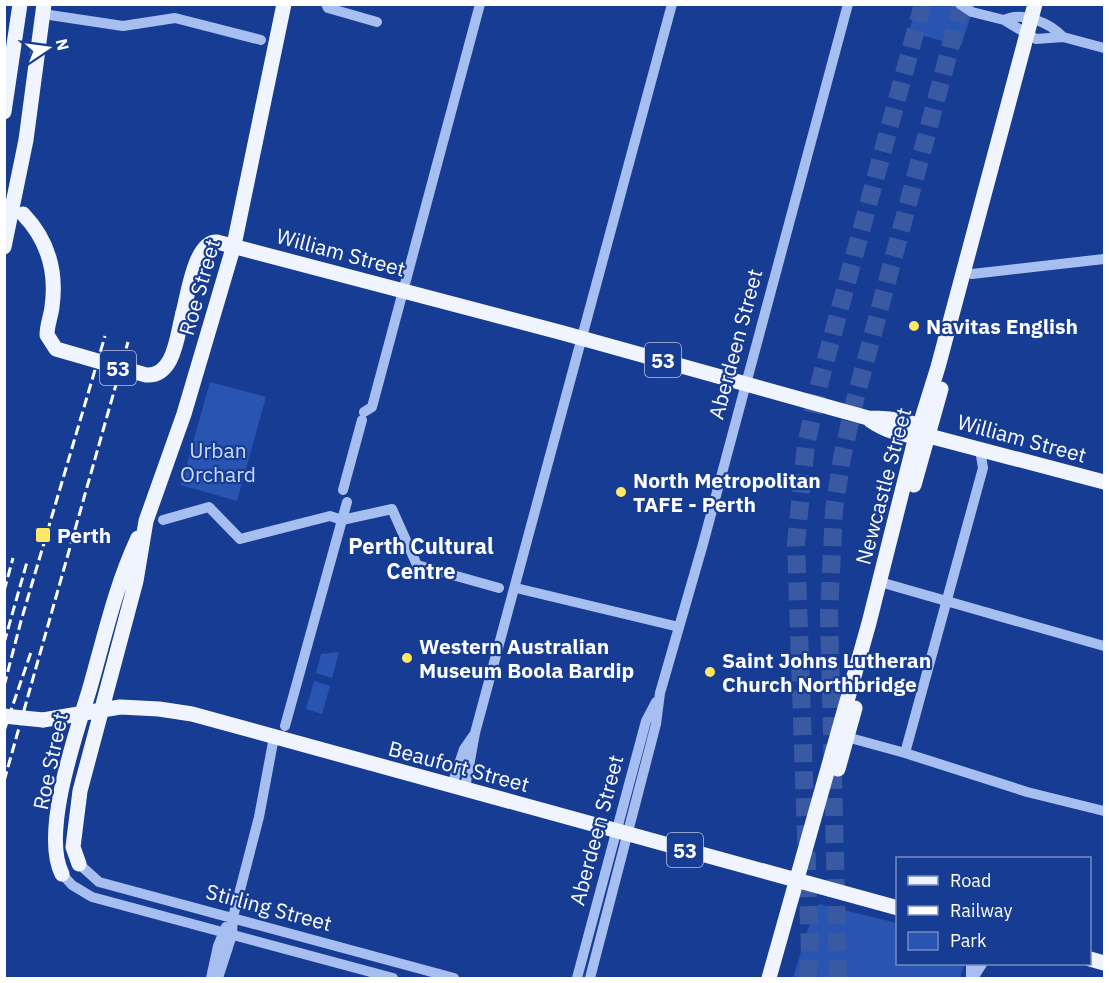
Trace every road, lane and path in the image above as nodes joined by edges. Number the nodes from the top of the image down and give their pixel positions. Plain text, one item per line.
1 (20, 4) edge
2 (284, 4) edge
3 (292, 4) edge
4 (326, 4) edge
5 (480, 4) edge
6 (672, 4) edge
7 (848, 4) edge
8 (960, 4) edge
9 (1035, 4) edge
10 (1046, 4) edge
11 (43, 9) edge
12 (377, 22) dead end
13 (1034, 29) junction
14 (1063, 37) junction
15 (261, 40) dead end
16 (1104, 48) edge
17 (274, 58) junction
18 (4, 112) edge
19 (13, 206) edge
20 (234, 245) junction
21 (4, 247) edge
22 (1104, 260) edge
23 (972, 274) junction
24 (404, 290) junction
25 (580, 338) junction
26 (745, 383) junction
27 (922, 433) junction
28 (980, 448) junction
29 (1104, 482) edge
30 (343, 490) dead end
31 (347, 502) dead end
32 (163, 520) dead end
33 (342, 520) junction
34 (146, 521) junction
35 (883, 583) junction
36 (499, 588) dead end
37 (516, 588) junction
38 (946, 601) junction
39 (679, 627) junction
40 (1104, 646) edge
41 (100, 710) junction
42 (81, 714) junction
43 (4, 716) edge
44 (285, 726) dead end
45 (842, 736) junction
46 (274, 737) junction
47 (905, 753) junction
48 (458, 787) junction
49 (1104, 811) edge
50 (622, 832) junction
51 (79, 864) joint
52 (62, 874) joint
53 (801, 882) junction
54 (152, 896) junction
55 (896, 908) edge
56 (233, 916) junction
57 (183, 922) junction
58 (227, 934) junction
59 (981, 965) edge
60 (211, 978) edge
61 (218, 978) edge
62 (393, 978) edge
63 (454, 978) edge
64 (577, 978) edge
65 (590, 978) edge
66 (769, 978) edge
67 (780, 978) edge
68 (972, 978) edge

1 - 18 main road
2 - 17 main road, Roe Street
3 - 17 main road, Roe Street
4 - 12 street
5 - 24 street
6 - 25 street
7 - 26 street, Aberdeen Street
8 - 13 street
9 - 13 main road, Newcastle Street
10 - 13 main road, Newcastle Street
11 - 15 street
11 - 19 main road
13 - 14 street
13 - 14 street
13 - 23 main road, Newcastle Street
13 - 27 main road, Newcastle Street
14 - 16 street
17 - 20 main road, Roe Street
19 - 20 main road, William Street / 53, bridge
19 - 21 main road
20 - 24 main road, William Street / 53
20 - 34 main road, Roe Street
22 - 23 street
23 - 27 main road, Newcastle Street
24 - 25 main road, William Street / 53
24 - 30 street
25 - 26 main road, William Street / 53
25 - 37 street
26 - 27 main road, William Street / 53
26 - 39 street, Aberdeen Street
27 - 28 main road, William Street / 53
27 - 35 main road, Newcastle Street
28 - 29 main road, William Street / 53
28 - 38 street
31 - 33 street
32 - 33 street
33 - 36 street
33 - 44 street
34 - 41 main road, Roe Street
34 - 42 main road, Roe Street
35 - 38 street
35 - 45 main road, Newcastle Street
37 - 39 street
37 - 48 street
38 - 40 street
38 - 47 street
39 - 50 street, Aberdeen Street
41 - 42 main road, Beaufort Street / 53
41 - 46 main road, Beaufort Street / 53
41 - 51 main road, Roe Street
42 - 43 main road, Beaufort Street / 53, bridge
42 - 52 main road, Roe Street
45 - 47 street
45 - 53 main road, Newcastle Street
46 - 48 main road, Beaufort Street / 53
46 - 56 street
47 - 49 street
48 - 50 main road, Beaufort Street / 53
50 - 53 main road, Beaufort Street / 53
50 - 64 street, Aberdeen Street
50 - 65 street, Aberdeen Street
51 - 54 street, Stirling Street
52 - 57 street, Stirling Street
53 - 55 main road, Beaufort Street / 53
53 - 66 main road, Newcastle Street
53 - 67 main road, Newcastle Street
54 - 56 street, Stirling Street
54 - 57 street
56 - 58 street
56 - 63 street, Stirling Street
57 - 58 street, Stirling Street
58 - 60 street
58 - 61 street
58 - 62 street, Stirling Street
59 - 68 street

